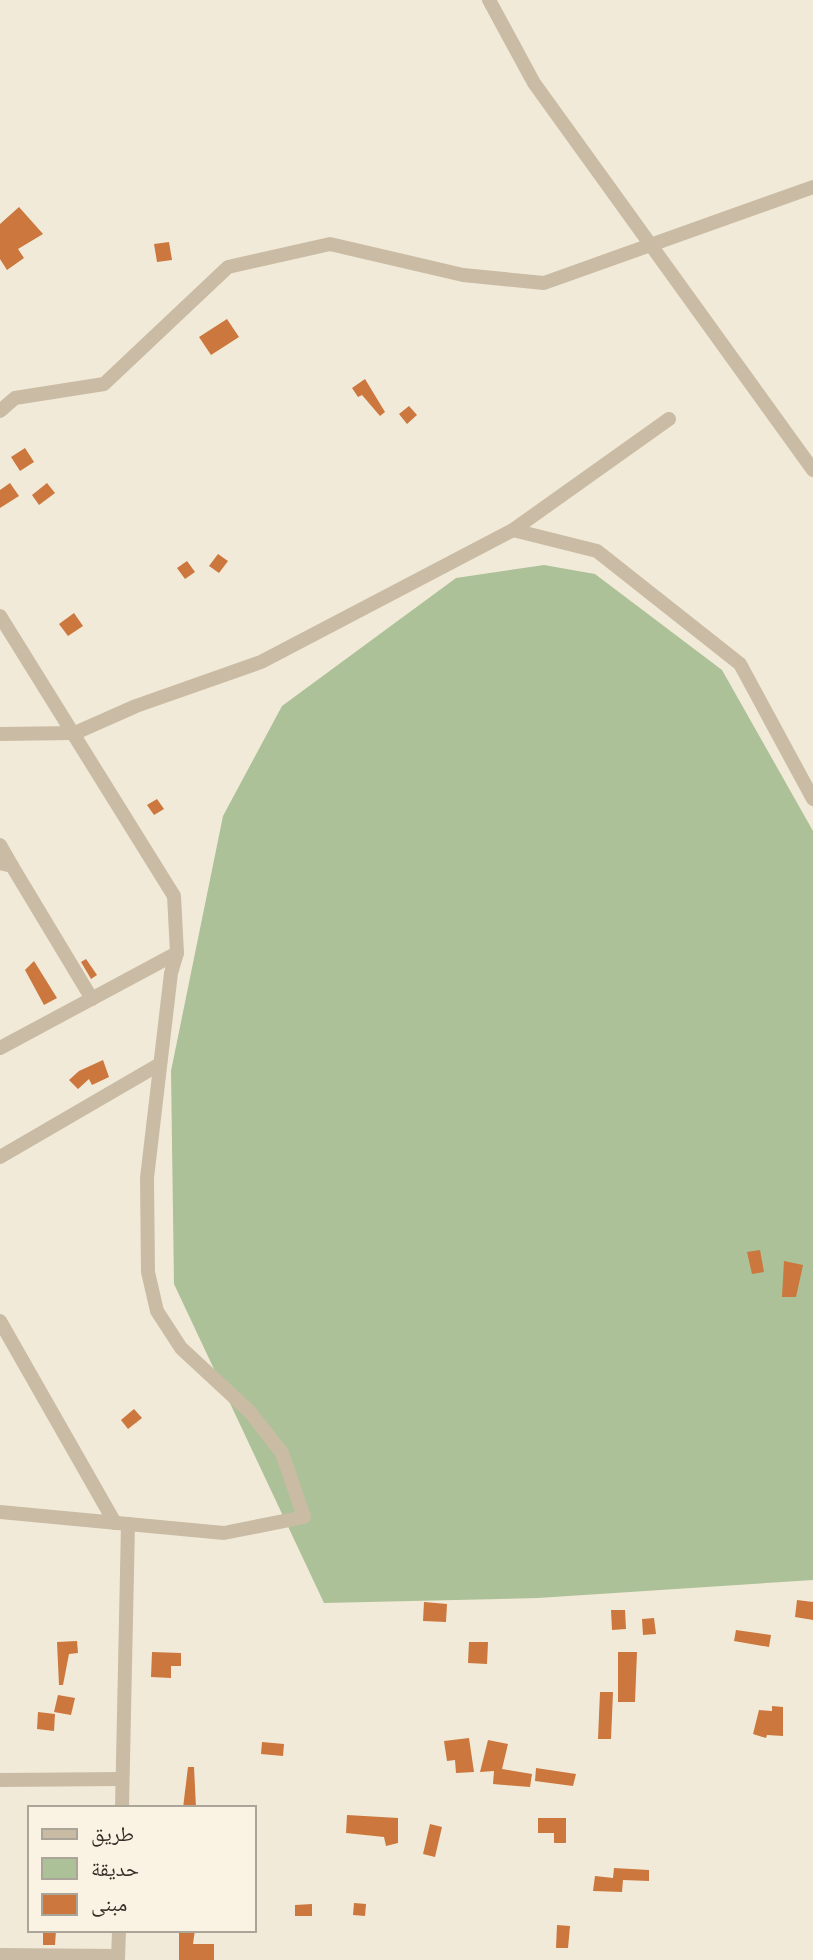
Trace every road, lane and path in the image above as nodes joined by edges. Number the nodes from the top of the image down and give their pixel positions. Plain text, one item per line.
1 (489, 0) edge
2 (813, 187) edge
3 (652, 245) junction
4 (0, 411) edge
5 (669, 419) dead end
6 (813, 470) edge
7 (513, 530) junction
8 (0, 617) edge
9 (75, 733) junction
10 (0, 734) edge
11 (813, 799) edge
12 (0, 845) edge
13 (6, 864) edge
14 (177, 953) junction
15 (92, 999) junction
16 (0, 1048) edge
17 (160, 1064) junction
18 (0, 1157) edge
19 (0, 1321) edge
20 (0, 1512) edge
21 (122, 1524) junction
22 (122, 1779) junction
23 (0, 1780) edge
24 (122, 1806) edge
25 (119, 1932) edge
26 (0, 1955) edge
27 (118, 1958) edge

1 - 3 street
2 - 3 street
3 - 4 street
3 - 6 street
5 - 7 street
7 - 9 street
7 - 11 street
8 - 9 street
9 - 10 street
9 - 14 street
12 - 13 street
13 - 15 street
14 - 15 street
14 - 17 street
15 - 16 street
17 - 18 street
17 - 21 street
19 - 21 street
20 - 21 street
21 - 22 street
22 - 23 street
22 - 24 street
25 - 27 street
26 - 27 street

